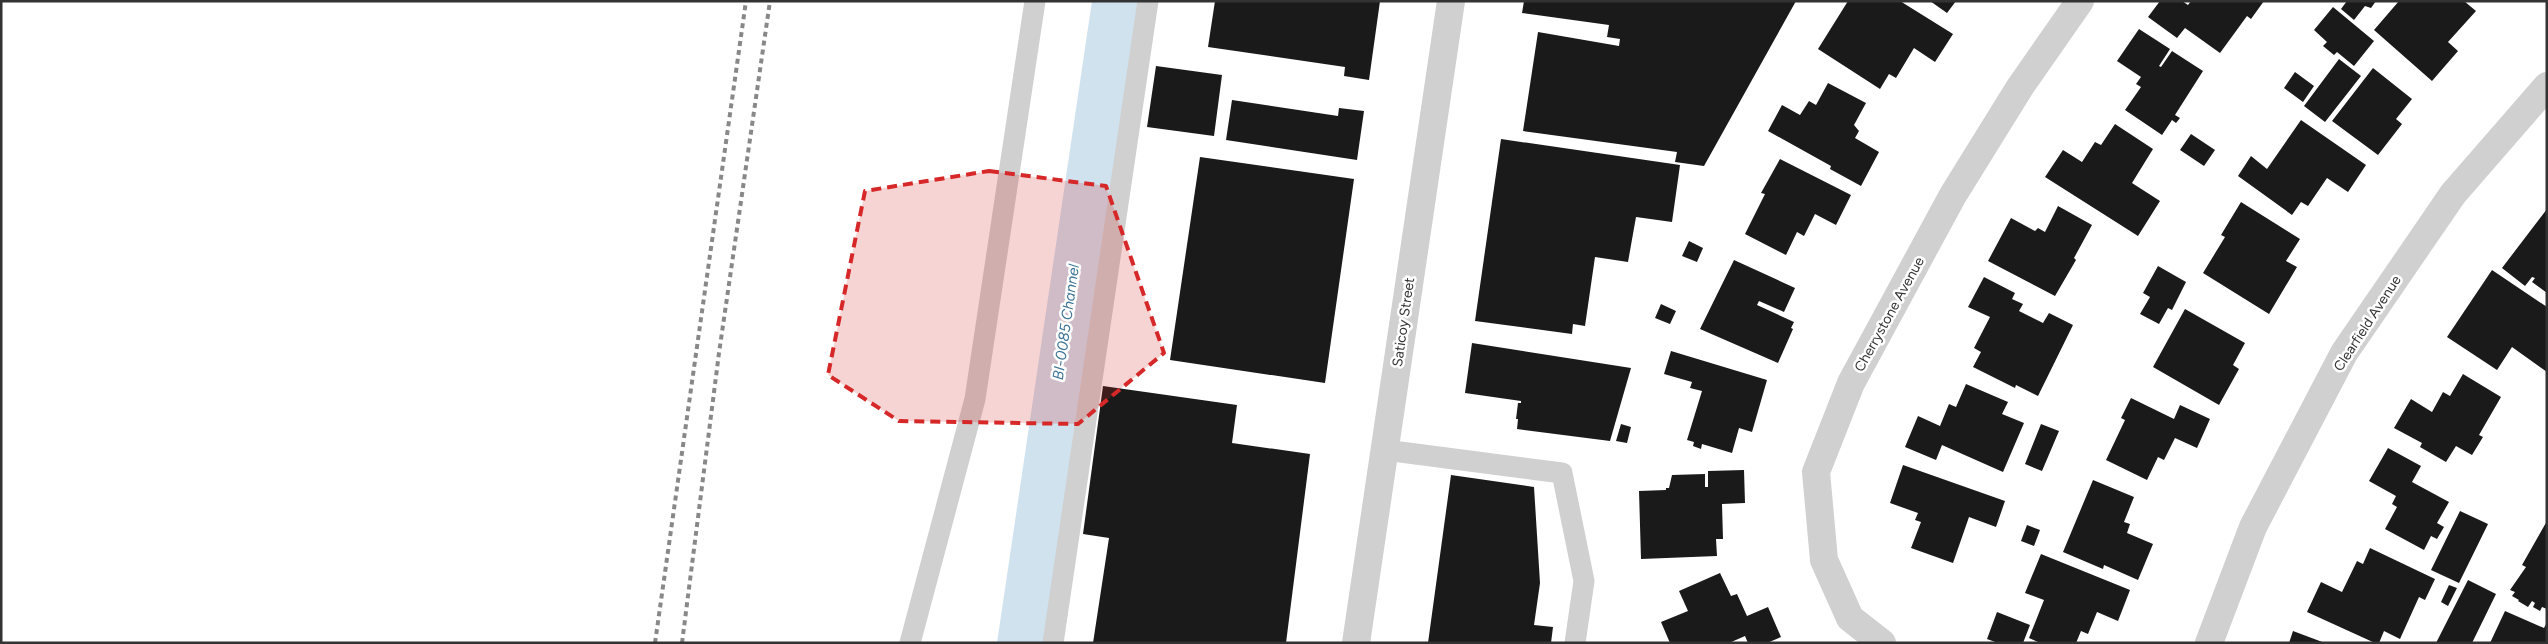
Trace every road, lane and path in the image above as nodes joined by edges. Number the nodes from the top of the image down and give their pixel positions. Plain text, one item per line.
1 (1035, 1) edge
2 (1148, 1) edge
3 (1451, 1) edge
4 (2080, 1) edge
5 (2547, 86) edge
6 (1385, 450) junction
7 (910, 643) edge
8 (1053, 643) edge
9 (1356, 643) edge
10 (1575, 643) edge
11 (1882, 643) edge
12 (2209, 643) edge

1 - 7 lane
2 - 8 lane
3 - 6 street, Saticoy Street
4 - 11 street, Cherrystone Avenue
5 - 12 street, Clearfield Avenue
6 - 9 street, Saticoy Street
6 - 10 lane

